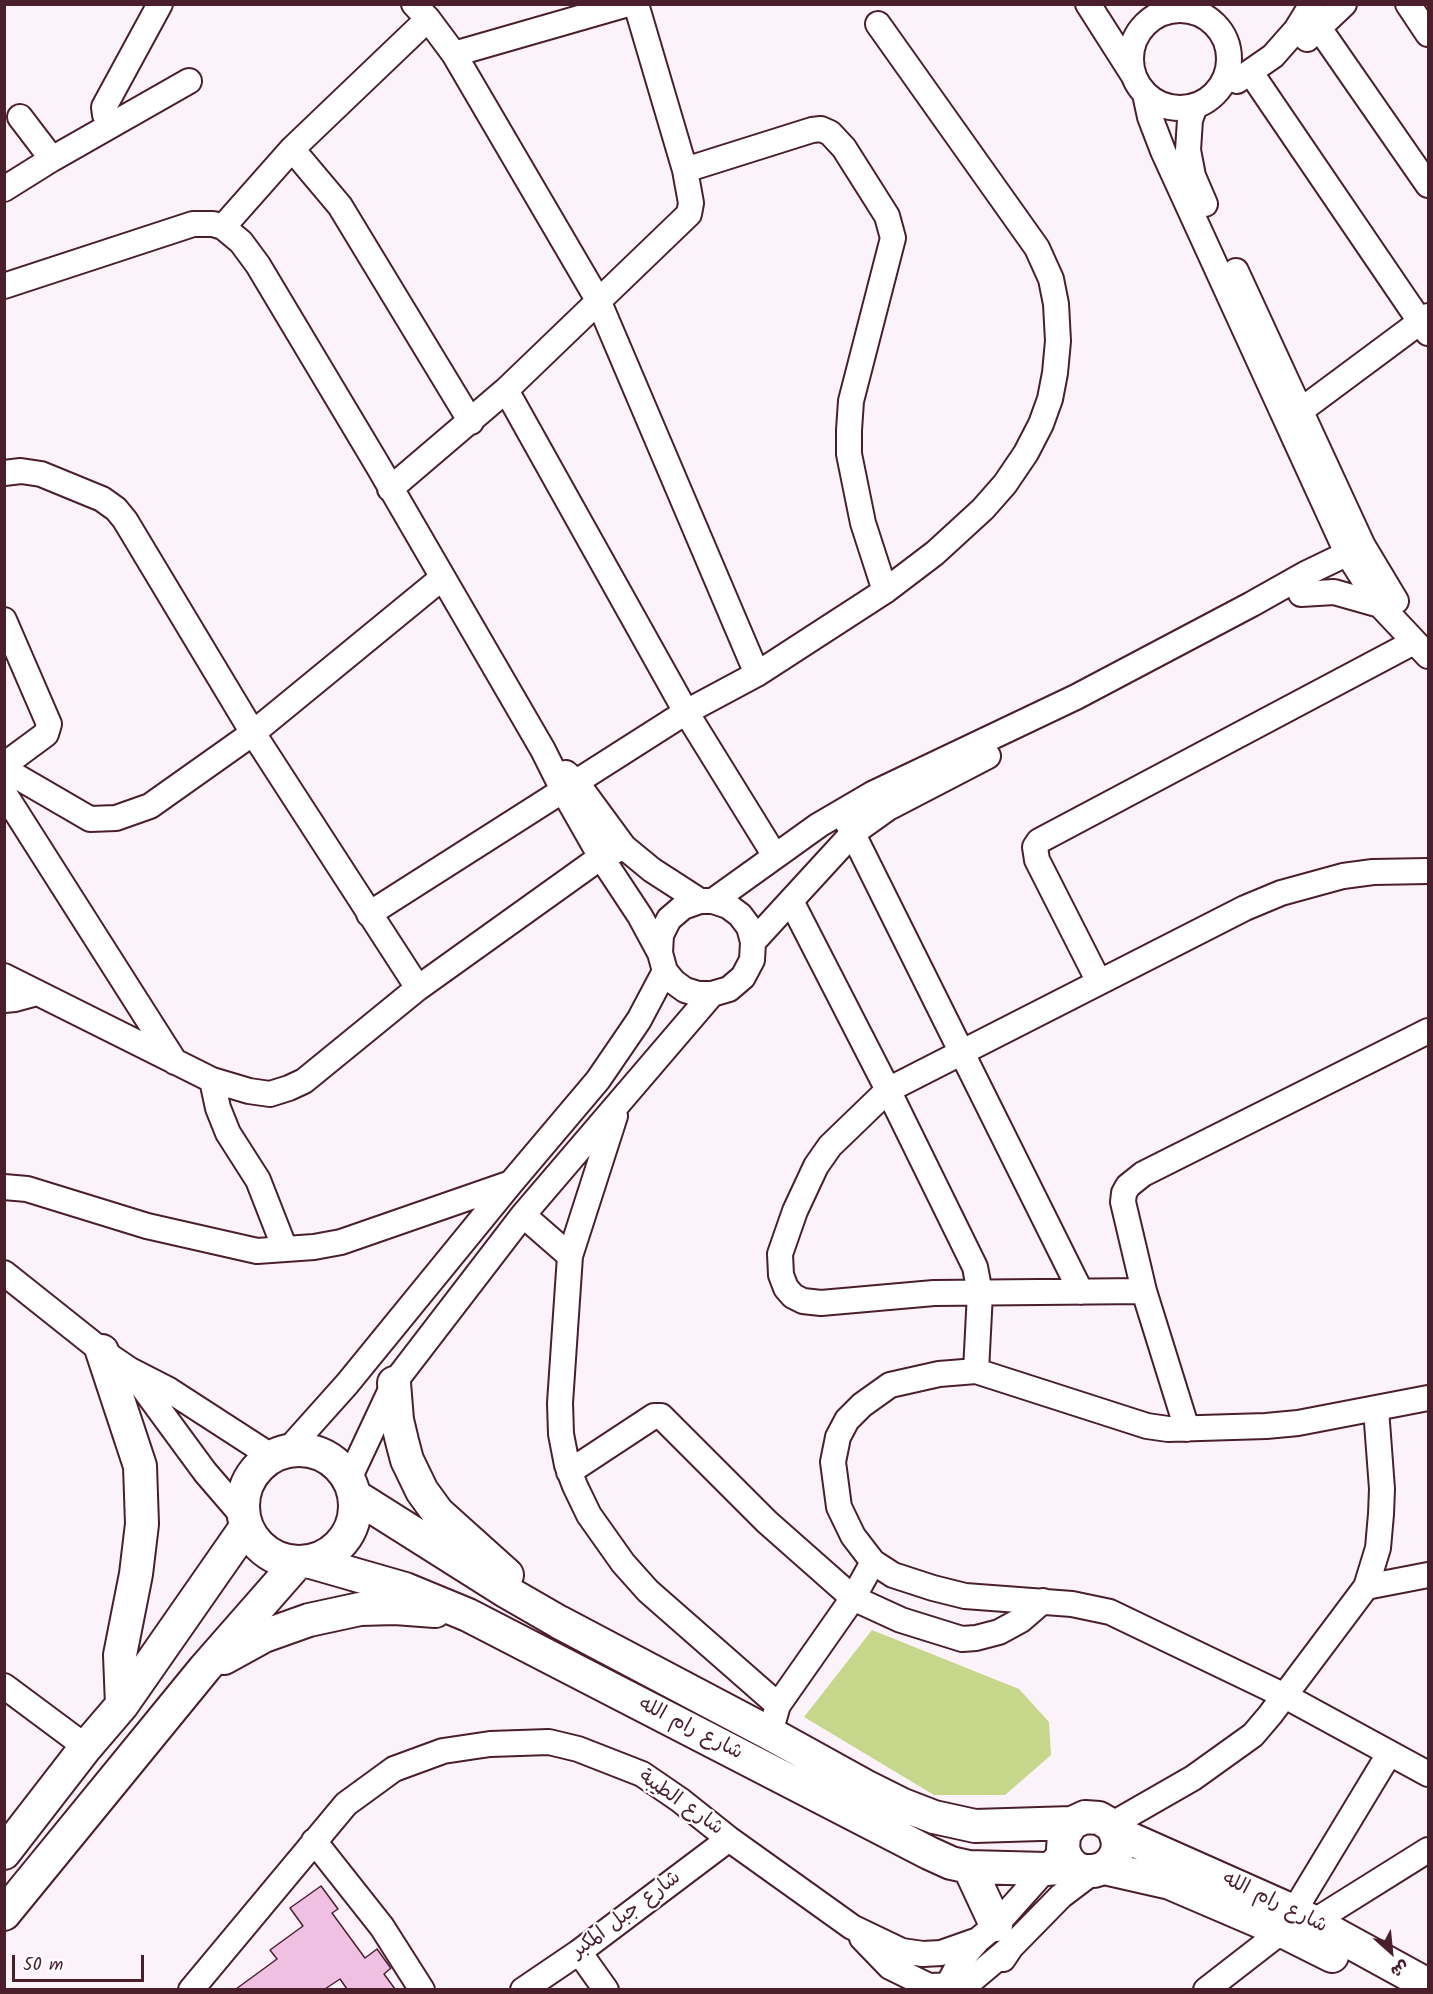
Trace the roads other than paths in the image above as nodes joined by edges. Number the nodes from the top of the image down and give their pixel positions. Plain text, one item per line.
1 (160, 4) edge
2 (628, 4) edge
3 (636, 4) edge
4 (1088, 4) edge
5 (1312, 4) edge
6 (1344, 4) edge
7 (1408, 4) edge
8 (1180, 8) edge
9 (421, 12) edge
10 (879, 24) dead end
11 (1319, 28) junction
12 (1428, 34) edge
13 (454, 54) junction
14 (1273, 56) junction
15 (1251, 73) junction
16 (189, 81) dead end
17 (1139, 84) junction
18 (1205, 100) junction
19 (20, 117) dead end
20 (112, 124) junction
21 (292, 149) junction
22 (52, 159) junction
23 (685, 170) junction
24 (1428, 185) edge
25 (4, 189) edge
26 (223, 228) junction
27 (4, 286) edge
28 (598, 300) junction
29 (1426, 324) edge
30 (506, 390) junction
31 (1293, 417) junction
32 (471, 422) junction
33 (4, 473) edge
34 (390, 489) junction
35 (1334, 525) junction
36 (1359, 557) junction
37 (442, 578) junction
38 (1304, 583) junction
39 (885, 591) junction
40 (1380, 605) junction
41 (4, 620) edge
42 (1424, 646) edge
43 (757, 674) junction
44 (686, 712) junction
45 (253, 733) junction
46 (4, 767) edge
47 (570, 787) junction
48 (4, 793) edge
49 (847, 822) junction
50 (624, 847) junction
51 (776, 856) junction
52 (601, 857) junction
53 (1428, 871) edge
54 (707, 901) junction
55 (791, 901) junction
56 (369, 914) junction
57 (753, 942) junction
58 (662, 962) junction
59 (4, 976) edge
60 (1099, 982) junction
61 (418, 988) junction
62 (37, 993) junction
63 (712, 994) junction
64 (4, 999) edge
65 (1428, 1031) edge
66 (962, 1053) junction
67 (176, 1062) junction
68 (212, 1080) junction
69 (888, 1090) junction
70 (619, 1104) junction
71 (511, 1183) junction
72 (4, 1186) edge
73 (523, 1215) junction
74 (285, 1249) junction
75 (570, 1256) junction
76 (4, 1273) edge
77 (1144, 1291) junction
78 (1081, 1292) junction
79 (980, 1293) junction
80 (102, 1352) junction
81 (130, 1370) junction
82 (976, 1371) junction
83 (394, 1383) junction
84 (1428, 1398) edge
85 (1376, 1409) junction
86 (1187, 1429) junction
87 (279, 1453) junction
88 (569, 1472) junction
89 (352, 1487) junction
90 (244, 1521) junction
91 (873, 1562) junction
92 (304, 1563) junction
93 (1428, 1575) edge
94 (1366, 1587) junction
95 (853, 1598) junction
96 (1043, 1601) junction
97 (468, 1615) junction
98 (559, 1622) junction
99 (205, 1668) junction
100 (4, 1686) edge
101 (1285, 1696) junction
102 (122, 1706) junction
103 (774, 1719) junction
104 (86, 1747) junction
105 (1389, 1754) junction
106 (1428, 1774) edge
107 (1113, 1829) junction
108 (729, 1839) junction
109 (314, 1841) junction
110 (1428, 1850) edge
111 (4, 1853) edge
112 (1076, 1858) junction
113 (969, 1867) junction
114 (4, 1914) edge
115 (1297, 1922) junction
116 (852, 1927) junction
117 (995, 1937) junction
118 (579, 1952) junction
119 (1428, 1985) edge
120 (946, 1988) edge
121 (191, 1989) edge
122 (422, 1989) edge
123 (523, 1989) edge
124 (606, 1989) edge
125 (985, 1989) edge
126 (1206, 1989) edge
127 (1398, 1989) edge

1 - 20 street
2 - 13 street
3 - 23 street
4 - 17 street
5 - 14 street
6 - 11 street
7 - 12 street
8 - 17 street
8 - 18 street
9 - 13 street
9 - 21 street
10 - 39 street
11 - 14 street
11 - 24 street
13 - 28 street
14 - 15 street
15 - 18 street
15 - 29 street
16 - 20 street
17 - 18 street
17 - 31 street
18 - 31 street
19 - 22 street
20 - 22 street
21 - 26 street
21 - 32 street
22 - 25 street
23 - 28 street
23 - 39 street
26 - 27 street
26 - 34 street
28 - 30 street
28 - 43 street
29 - 31 street
30 - 32 street
30 - 44 street
31 - 35 street
31 - 36 street
32 - 34 street
33 - 45 street
34 - 37 street
35 - 36 street
35 - 38 street
36 - 38 street
36 - 40 street
36 - 42 street
37 - 45 street
37 - 47 street
38 - 40 street
38 - 49 street
39 - 43 street
40 - 42 street
41 - 46 street
42 - 60 street
43 - 44 street
44 - 47 street
44 - 51 street
45 - 46 street
45 - 56 street
47 - 50 street
47 - 52 street
47 - 56 street
48 - 67 street
49 - 51 street
49 - 55 street
49 - 66 street
50 - 52 street
50 - 54 street
51 - 54 street
52 - 58 street
52 - 61 street
53 - 60 street
54 - 57 street
54 - 58 street
55 - 57 street
55 - 69 street
56 - 61 street
57 - 63 street
58 - 63 street
58 - 71 street
59 - 62 street
60 - 66 street
61 - 68 street
62 - 64 street
62 - 67 street
63 - 70 street
65 - 77 street
66 - 69 street
66 - 78 street
67 - 68 street
68 - 74 street
69 - 79 street
69 - 79 street
70 - 73 street
70 - 75 street
71 - 74 street
71 - 87 street
72 - 74 street
73 - 75 street
73 - 83 street
75 - 88 street
76 - 80 street
77 - 78 street
77 - 86 street
78 - 79 street
79 - 82 street
80 - 81 street
80 - 102 main road
81 - 87 street
81 - 90 street
82 - 86 street
82 - 91 street
83 - 89 street
83 - 98 main road
84 - 85 street
85 - 86 street
85 - 94 street
87 - 89 main road
87 - 90 main road
88 - 95 street
88 - 103 street
89 - 92 main road
89 - 98 main road, شارع رام الله
90 - 92 main road
90 - 102 main road
91 - 95 street
91 - 96 street
92 - 97 main road, شارع رام الله
92 - 99 main road
93 - 94 street
94 - 101 street
95 - 96 street
95 - 103 street
96 - 101 street
97 - 99 main road
97 - 113 main road, شارع رام الله
98 - 103 main road, شارع رام الله
99 - 114 main road
100 - 104 street
101 - 105 street
101 - 107 street
102 - 104 main road
103 - 112 main road, شارع رام الله
104 - 111 main road
105 - 106 street
105 - 115 street
107 - 112 main road
107 - 112 main road, شارع رام الله
107 - 115 main road, شارع رام الله
108 - 109 street, شارع الطيبة
108 - 116 street, شارع الطيبة
108 - 118 street, شارع جبل المكبر
109 - 121 street, شارع الطيبة
109 - 122 street
110 - 115 street
112 - 113 main road, شارع رام الله
112 - 115 main road, شارع رام الله
112 - 117 street
112 - 117 street
113 - 117 main road
115 - 119 main road, شارع رام الله
115 - 126 street
115 - 127 main road, شارع رام الله
116 - 117 street, شارع الطيبة
116 - 120 street, شارع الطيبة
117 - 120 street
117 - 120 street, شارع الطيبة
117 - 125 street
118 - 123 street, شارع جبل المكبر
118 - 124 street

